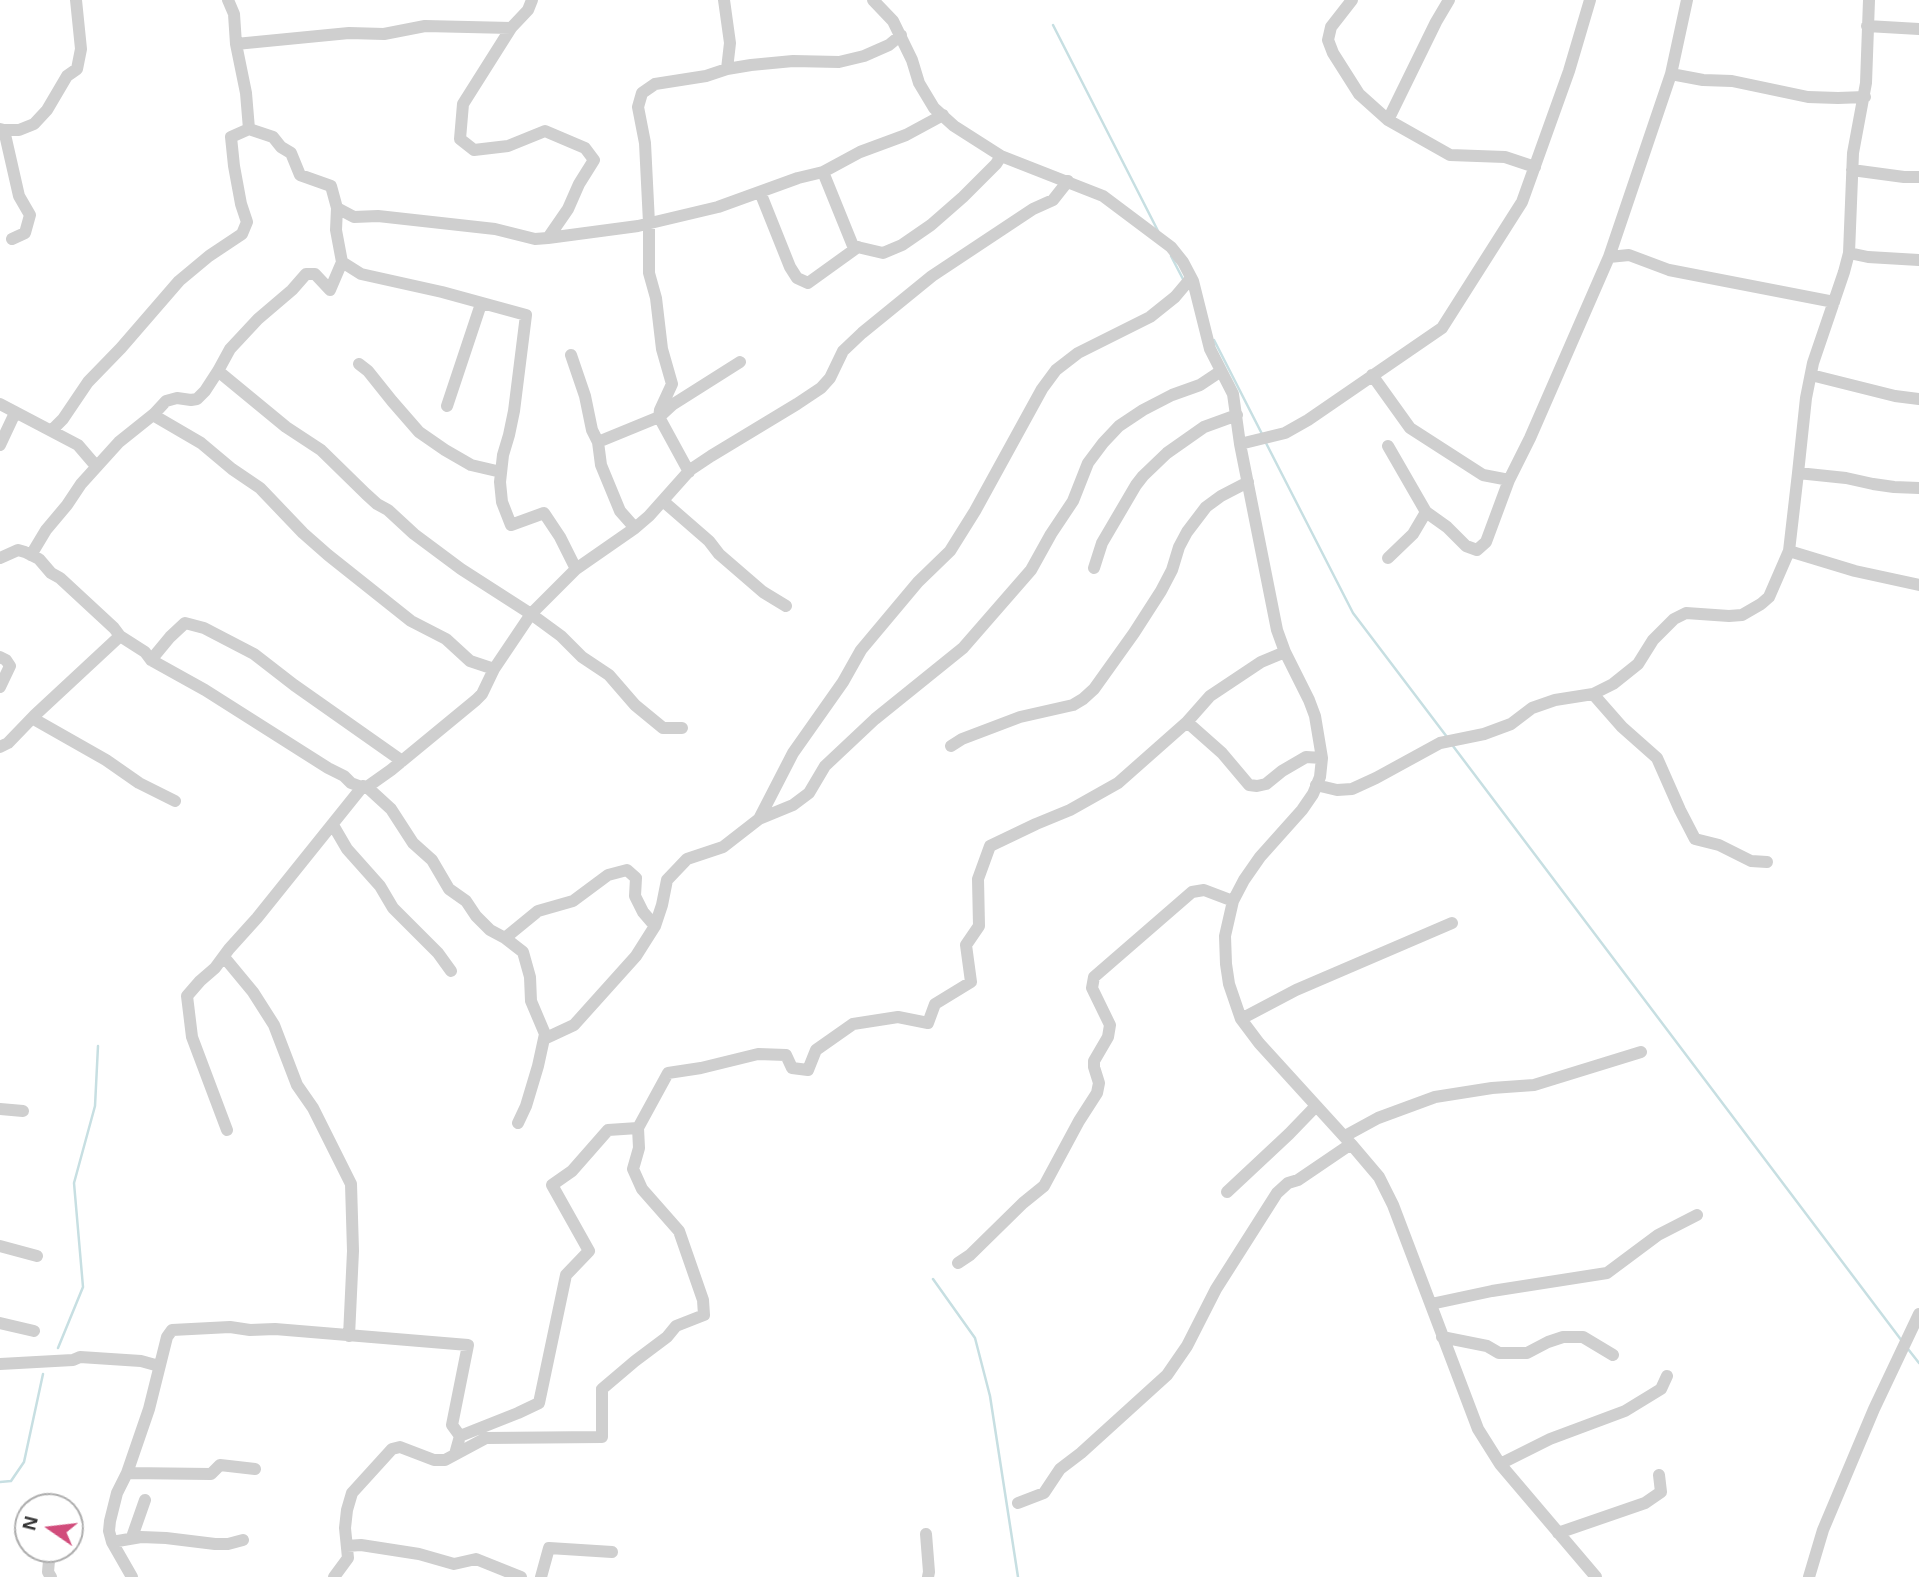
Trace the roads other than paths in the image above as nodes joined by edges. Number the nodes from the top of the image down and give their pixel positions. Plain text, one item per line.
1 (76, 0) edge
2 (228, 0) edge
3 (532, 0) edge
4 (723, 0) edge
5 (873, 0) edge
6 (1352, 0) edge
7 (1449, 0) edge
8 (1590, 0) edge
9 (1688, 0) edge
10 (1869, 0) edge
11 (1867, 26) junction
12 (511, 28) junction
13 (1919, 29) edge
14 (901, 36) junction
15 (236, 44) junction
16 (727, 69) junction
17 (1671, 74) junction
18 (1865, 97) junction
19 (943, 115) junction
20 (1388, 120) junction
21 (2, 129) edge
22 (249, 129) junction
23 (1001, 156) junction
24 (1535, 167) junction
25 (1852, 170) junction
26 (823, 172) junction
27 (1919, 177) edge
28 (1068, 181) junction
29 (760, 192) junction
30 (337, 208) junction
31 (649, 223) junction
32 (548, 238) junction
33 (12, 239) dead end
34 (858, 247) junction
35 (1849, 253) junction
36 (1609, 257) junction
37 (1919, 260) edge
38 (342, 262) junction
39 (1191, 278) junction
40 (1834, 302) junction
41 (481, 304) junction
42 (571, 355) dead end
43 (740, 362) dead end
44 (359, 364) dead end
45 (218, 371) junction
46 (1221, 371) junction
47 (1372, 375) junction
48 (1811, 375) junction
49 (1919, 399) edge
50 (0, 404) edge
51 (447, 406) dead end
52 (15, 413) junction
53 (152, 415) junction
54 (1237, 415) junction
55 (659, 417) junction
56 (52, 430) junction
57 (598, 442) junction
58 (1240, 444) junction
59 (0, 445) edge
60 (1388, 446) dead end
61 (96, 466) junction
62 (501, 472) junction
63 (689, 472) junction
64 (1798, 473) junction
65 (1509, 480) junction
66 (1248, 482) junction
67 (1919, 488) edge
68 (663, 501) junction
69 (1426, 512) junction
70 (635, 528) junction
71 (1789, 551) junction
72 (31, 555) junction
73 (0, 558) edge
74 (1388, 558) dead end
75 (1094, 568) dead end
76 (576, 569) junction
77 (1919, 585) edge
78 (786, 606) dead end
79 (531, 614) junction
80 (120, 636) junction
81 (1285, 652) junction
82 (0, 657) edge
83 (151, 660) junction
84 (494, 669) junction
85 (0, 687) edge
86 (1593, 694) junction
87 (32, 718) junction
88 (1187, 722) junction
89 (682, 728) dead end
90 (951, 746) dead end
91 (0, 747) edge
92 (1322, 758) junction
93 (402, 761) junction
94 (1316, 785) junction
95 (365, 787) junction
96 (175, 801) dead end
97 (759, 819) junction
98 (333, 825) junction
99 (1767, 862) dead end
100 (1233, 901) junction
101 (1452, 923) dead end
102 (655, 926) junction
103 (505, 938) junction
104 (224, 957) junction
105 (451, 971) dead end
106 (1241, 1018) junction
107 (544, 1039) junction
108 (1641, 1052) dead end
109 (1316, 1106) junction
110 (0, 1109) edge
111 (23, 1111) dead end
112 (518, 1124) dead end
113 (638, 1128) junction
114 (227, 1130) dead end
115 (1348, 1140) junction
116 (1227, 1192) dead end
117 (1697, 1215) dead end
118 (0, 1246) edge
119 (37, 1255) dead end
120 (958, 1263) dead end
121 (1431, 1304) junction
122 (1919, 1314) edge
123 (0, 1323) edge
124 (34, 1331) dead end
125 (349, 1336) junction
126 (1442, 1336) junction
127 (1613, 1355) dead end
128 (0, 1364) edge
129 (159, 1366) junction
130 (1667, 1376) dead end
131 (460, 1436) junction
132 (455, 1454) junction
133 (1500, 1464) junction
134 (255, 1469) dead end
135 (127, 1473) junction
136 (1659, 1475) dead end
137 (145, 1500) dead end
138 (1018, 1503) dead end
139 (1558, 1533) junction
140 (926, 1534) dead end
141 (132, 1538) junction
142 (243, 1540) dead end
143 (112, 1542) junction
144 (347, 1546) junction
145 (612, 1552) dead end
146 (132, 1577) edge
147 (334, 1577) edge
148 (521, 1577) edge
149 (541, 1577) edge
150 (928, 1577) edge
151 (1597, 1577) edge
152 (1809, 1577) edge

1 - 21 street
2 - 15 street
3 - 12 street
4 - 16 street
5 - 14 street
6 - 20 street
7 - 20 street
8 - 24 street
9 - 17 street
10 - 11 street
11 - 13 street
11 - 18 street
12 - 15 street
12 - 32 street
14 - 16 street
14 - 19 street
15 - 22 street
16 - 31 street
17 - 18 street
17 - 36 street
18 - 25 street
19 - 23 street
19 - 26 street
20 - 24 street
21 - 33 street
22 - 30 street
22 - 56 street
23 - 28 street
23 - 34 street
24 - 47 street
25 - 27 street
25 - 35 street
26 - 29 street
26 - 34 street
28 - 39 street
28 - 63 street
29 - 31 street
29 - 34 street
30 - 32 street
30 - 38 street
31 - 32 street
31 - 55 street
35 - 37 street
35 - 40 street
36 - 40 street
36 - 65 street
38 - 41 street
38 - 45 street
39 - 46 street
39 - 97 street
40 - 48 street
41 - 51 street
41 - 62 street
42 - 57 street
43 - 55 street
44 - 62 street
45 - 53 street
45 - 79 street
46 - 54 street
46 - 97 street
47 - 58 street
47 - 65 street
48 - 49 street
48 - 64 street
50 - 52 street
52 - 56 street
52 - 59 street
53 - 61 street
53 - 84 street
54 - 58 street
54 - 75 street
55 - 57 street
55 - 63 street
56 - 61 street
57 - 70 street
58 - 66 street
60 - 69 street
61 - 72 street
62 - 76 street
63 - 68 street
64 - 67 street
64 - 71 street
65 - 69 street
66 - 81 street
66 - 90 street
68 - 70 street
68 - 78 street
69 - 74 street
70 - 76 street
71 - 77 street
71 - 86 street
72 - 73 street
72 - 80 street
76 - 79 street
79 - 84 street
79 - 89 street
80 - 83 street
80 - 87 street
81 - 88 street
81 - 92 street
82 - 85 street
83 - 93 street
83 - 95 street
84 - 93 street
86 - 94 street
86 - 99 street
87 - 91 street
87 - 96 street
88 - 92 street
88 - 113 street
92 - 94 street
93 - 95 street
94 - 100 street
95 - 98 street
95 - 103 street
97 - 102 street
98 - 104 street
98 - 105 street
100 - 106 street
100 - 120 street
101 - 106 street
102 - 103 street
102 - 107 street
103 - 107 street
104 - 114 street
104 - 125 street
106 - 109 street
107 - 112 street
108 - 115 street
109 - 115 street
109 - 116 street
110 - 111 street
113 - 131 street
113 - 132 street
115 - 121 street
115 - 138 street
117 - 121 street
118 - 119 street
121 - 126 street
122 - 152 street
123 - 124 street
125 - 129 street
125 - 131 street
126 - 127 street
126 - 133 street
128 - 129 street
129 - 135 street
130 - 133 street
131 - 132 street
132 - 144 street
133 - 139 street
134 - 135 street
135 - 143 street
136 - 139 street
137 - 141 street
139 - 151 street
140 - 150 street
141 - 142 street
141 - 143 street
143 - 146 street
144 - 147 street
144 - 148 street
145 - 149 street

